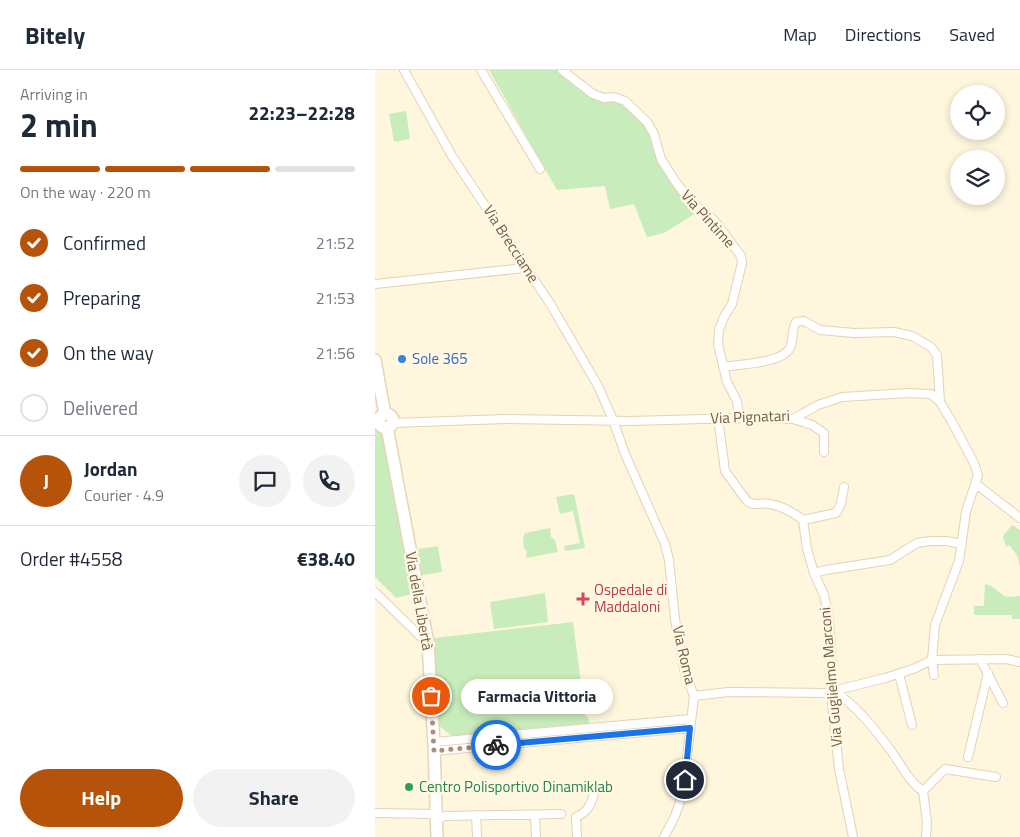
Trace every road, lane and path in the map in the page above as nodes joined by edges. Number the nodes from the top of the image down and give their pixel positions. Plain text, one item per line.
1 (404, 70) edge
2 (481, 70) edge
3 (562, 70) edge
4 (539, 169) dead end
5 (525, 268) junction
6 (375, 284) edge
7 (375, 360) edge
8 (723, 367) junction
9 (940, 402) junction
10 (718, 418) junction
11 (739, 418) junction
12 (793, 419) junction
13 (613, 420) junction
14 (384, 422) edge
15 (824, 452) dead end
16 (976, 484) junction
17 (844, 488) dead end
18 (1020, 518) edge
19 (803, 520) junction
20 (962, 544) junction
21 (814, 573) junction
22 (375, 592) edge
23 (428, 643) junction
24 (980, 659) junction
25 (932, 660) junction
26 (1020, 662) edge
27 (988, 673) junction
28 (899, 674) junction
29 (934, 674) dead end
30 (832, 690) junction
31 (694, 696) junction
32 (1003, 703) dead end
33 (691, 719) junction
34 (912, 725) dead end
35 (690, 728) junction
36 (434, 746) junction
37 (968, 757) dead end
38 (996, 777) dead end
39 (923, 791) junction
40 (594, 793) dead end
41 (375, 813) edge
42 (535, 814) junction
43 (561, 814) dead end
44 (476, 815) junction
45 (436, 817) junction
46 (437, 837) edge
47 (477, 837) edge
48 (536, 837) edge
49 (577, 837) edge
50 (664, 837) edge
51 (853, 837) edge
52 (926, 837) edge

1 - 5 street, Via Brecciame
2 - 4 street
3 - 8 street, Via Pintime
5 - 6 street
5 - 13 street, Via Brecciame
7 - 14 main road, Via della Libertà
8 - 9 street
8 - 11 street, Via Pintime
9 - 12 street, Via Pignatari
9 - 16 street
10 - 11 street, Via Pignatari
10 - 13 street, Via Pignatari
10 - 19 street
11 - 12 street, Via Pignatari
12 - 15 street
13 - 14 street, Via Pignatari
13 - 31 street, Via Roma
14 - 23 main road, Via della Libertà
16 - 18 street
16 - 20 street
17 - 19 street
19 - 21 street, Via Guglielmo Marconi
20 - 21 street
20 - 25 street
21 - 30 street, Via Guglielmo Marconi
22 - 23 street
23 - 36 main road, Via della Libertà
24 - 25 street
24 - 26 street
24 - 27 street
25 - 28 street
25 - 29 street
27 - 32 street
27 - 37 street
28 - 30 street
28 - 34 street
30 - 31 street
30 - 39 street
30 - 51 street, Via Guglielmo Marconi
31 - 33 street, Via Roma
33 - 35 street, Via Roma
33 - 36 street
35 - 36 street
35 - 50 street, Via Roma
36 - 45 main road, Via della Libertà
38 - 39 street
39 - 52 street
40 - 49 street
41 - 45 street
42 - 43 street
42 - 44 street
42 - 48 street
44 - 45 street
44 - 47 street
45 - 46 main road, Via della Libertà

